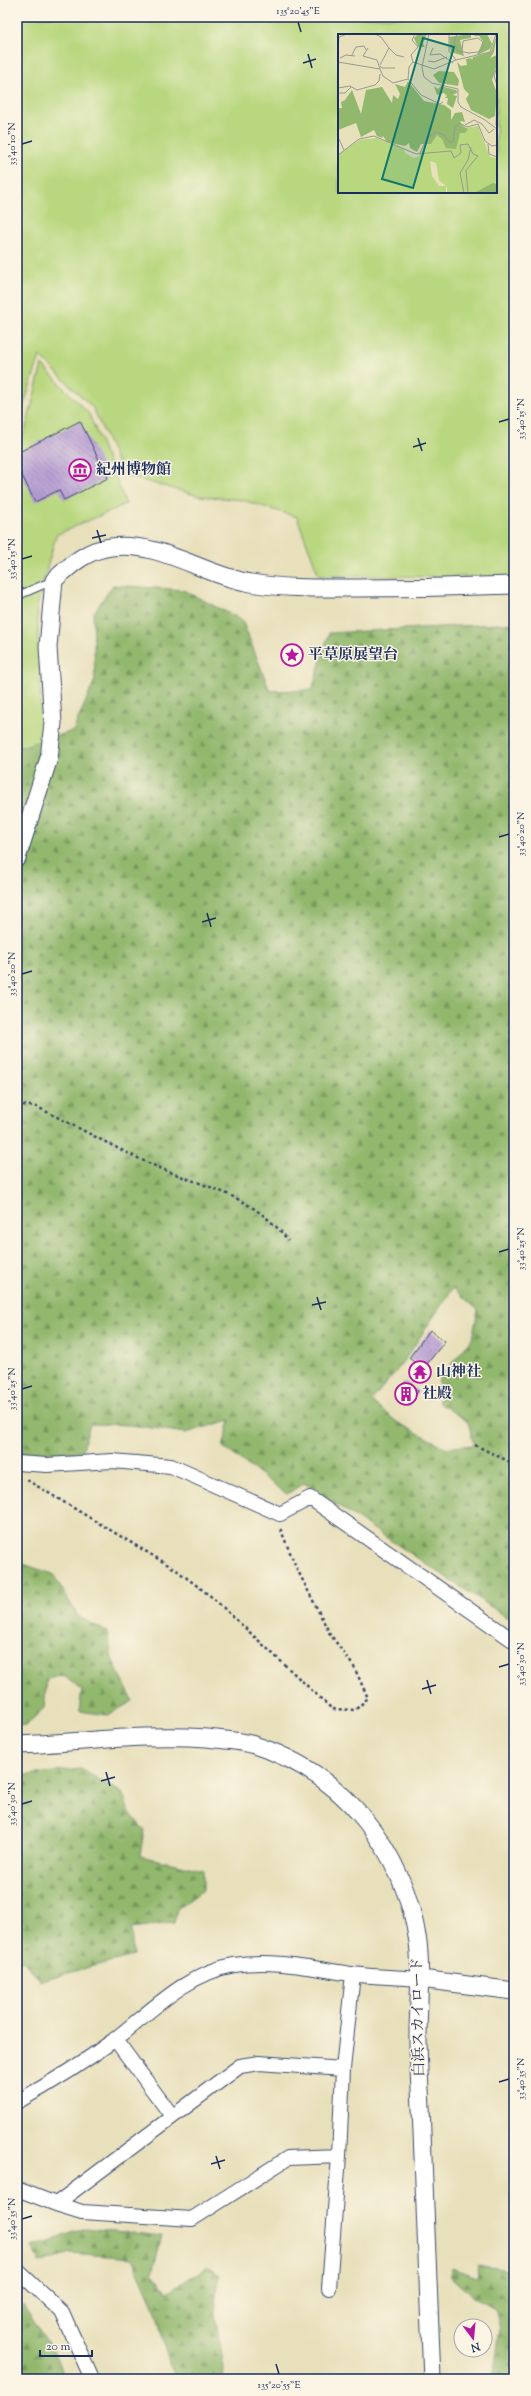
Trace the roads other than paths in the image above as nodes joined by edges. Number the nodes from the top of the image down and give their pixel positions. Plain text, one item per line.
1 (54, 580) junction
2 (514, 585) edge
3 (17, 596) edge
4 (17, 858) edge
5 (17, 1462) edge
6 (514, 1641) edge
7 (71, 1743) junction
8 (17, 1745) edge
9 (17, 1752) edge
10 (353, 1974) junction
11 (421, 1979) junction
12 (514, 1991) edge
13 (115, 2039) junction
14 (342, 2069) junction
15 (17, 2102) edge
16 (172, 2116) junction
17 (339, 2156) junction
18 (17, 2188) edge
19 (56, 2204) junction
20 (17, 2270) edge
21 (328, 2288) dead end
22 (92, 2379) edge
23 (432, 2379) edge

1 - 2 street
1 - 3 lane
1 - 4 street
5 - 6 street
7 - 8 street, 白浜スカイロード
7 - 9 street, 白浜スカイロード
7 - 11 street, 白浜スカイロード
10 - 11 street
10 - 13 street
10 - 14 street
11 - 12 street
11 - 23 street, 白浜スカイロード
13 - 15 street
13 - 16 street
14 - 16 street
14 - 17 street
16 - 19 street
17 - 19 street
17 - 21 street
18 - 19 street
20 - 22 street

